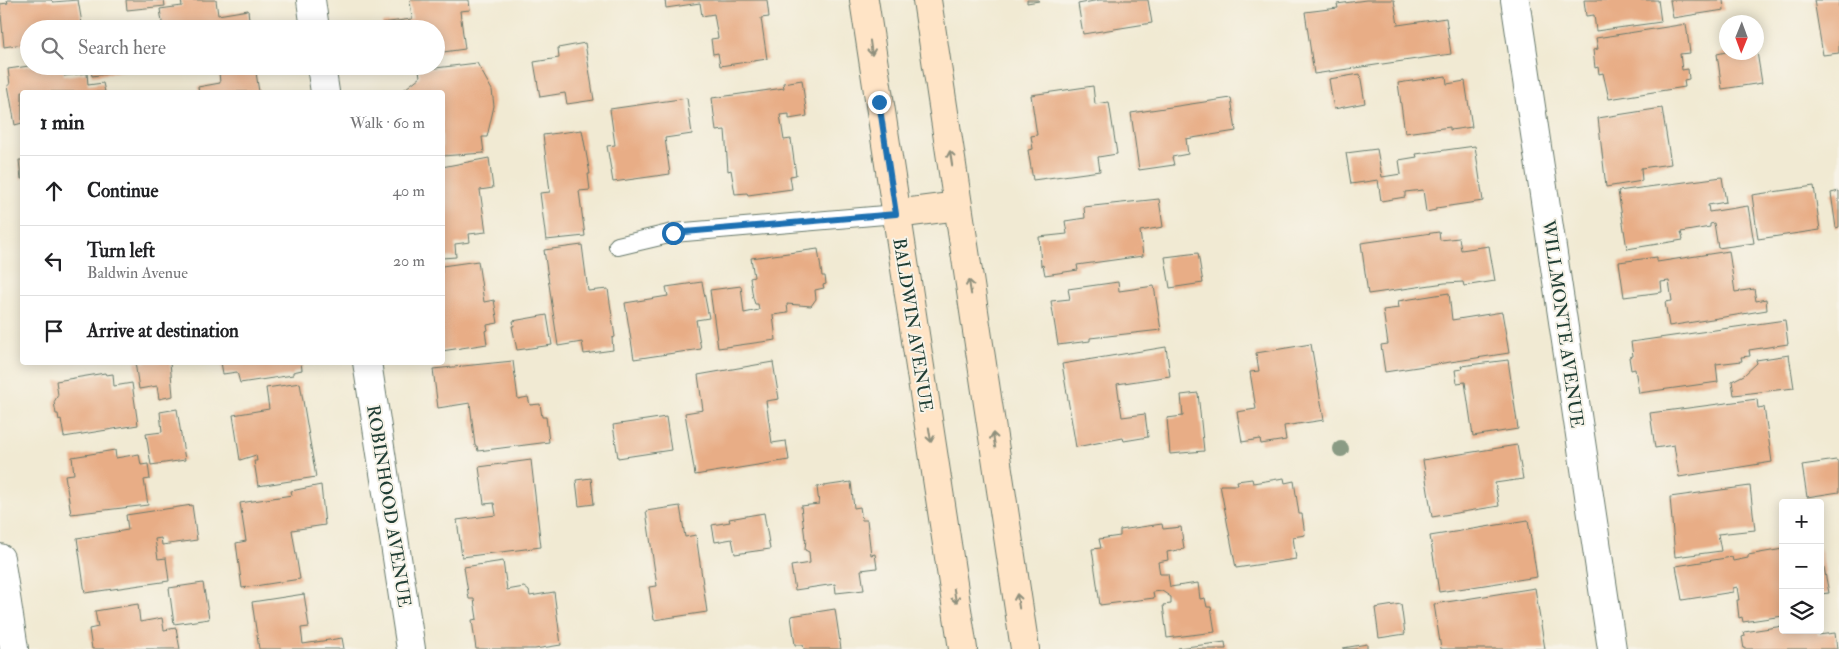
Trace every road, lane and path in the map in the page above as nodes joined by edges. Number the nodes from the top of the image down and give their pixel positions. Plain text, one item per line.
1 (311, 0) edge
2 (864, 0) edge
3 (927, 0) edge
4 (1515, 0) edge
5 (314, 20) edge
6 (322, 75) edge
7 (325, 90) edge
8 (958, 206) junction
9 (896, 214) junction
10 (618, 246) dead end
11 (367, 365) edge
12 (0, 558) edge
13 (14, 649) edge
14 (411, 649) edge
15 (963, 649) edge
16 (1025, 649) edge
17 (1612, 649) edge

1 - 5 street
2 -> 9 main road, BALDWIN AVENUE
8 -> 3 main road
4 - 17 street, WILLMONTE AVENUE
6 - 7 street
8 - 9 main road
16 -> 8 main road
9 - 10 lane
9 -> 15 main road, BALDWIN AVENUE
11 - 14 street, ROBINHOOD AVENUE
12 - 13 street

